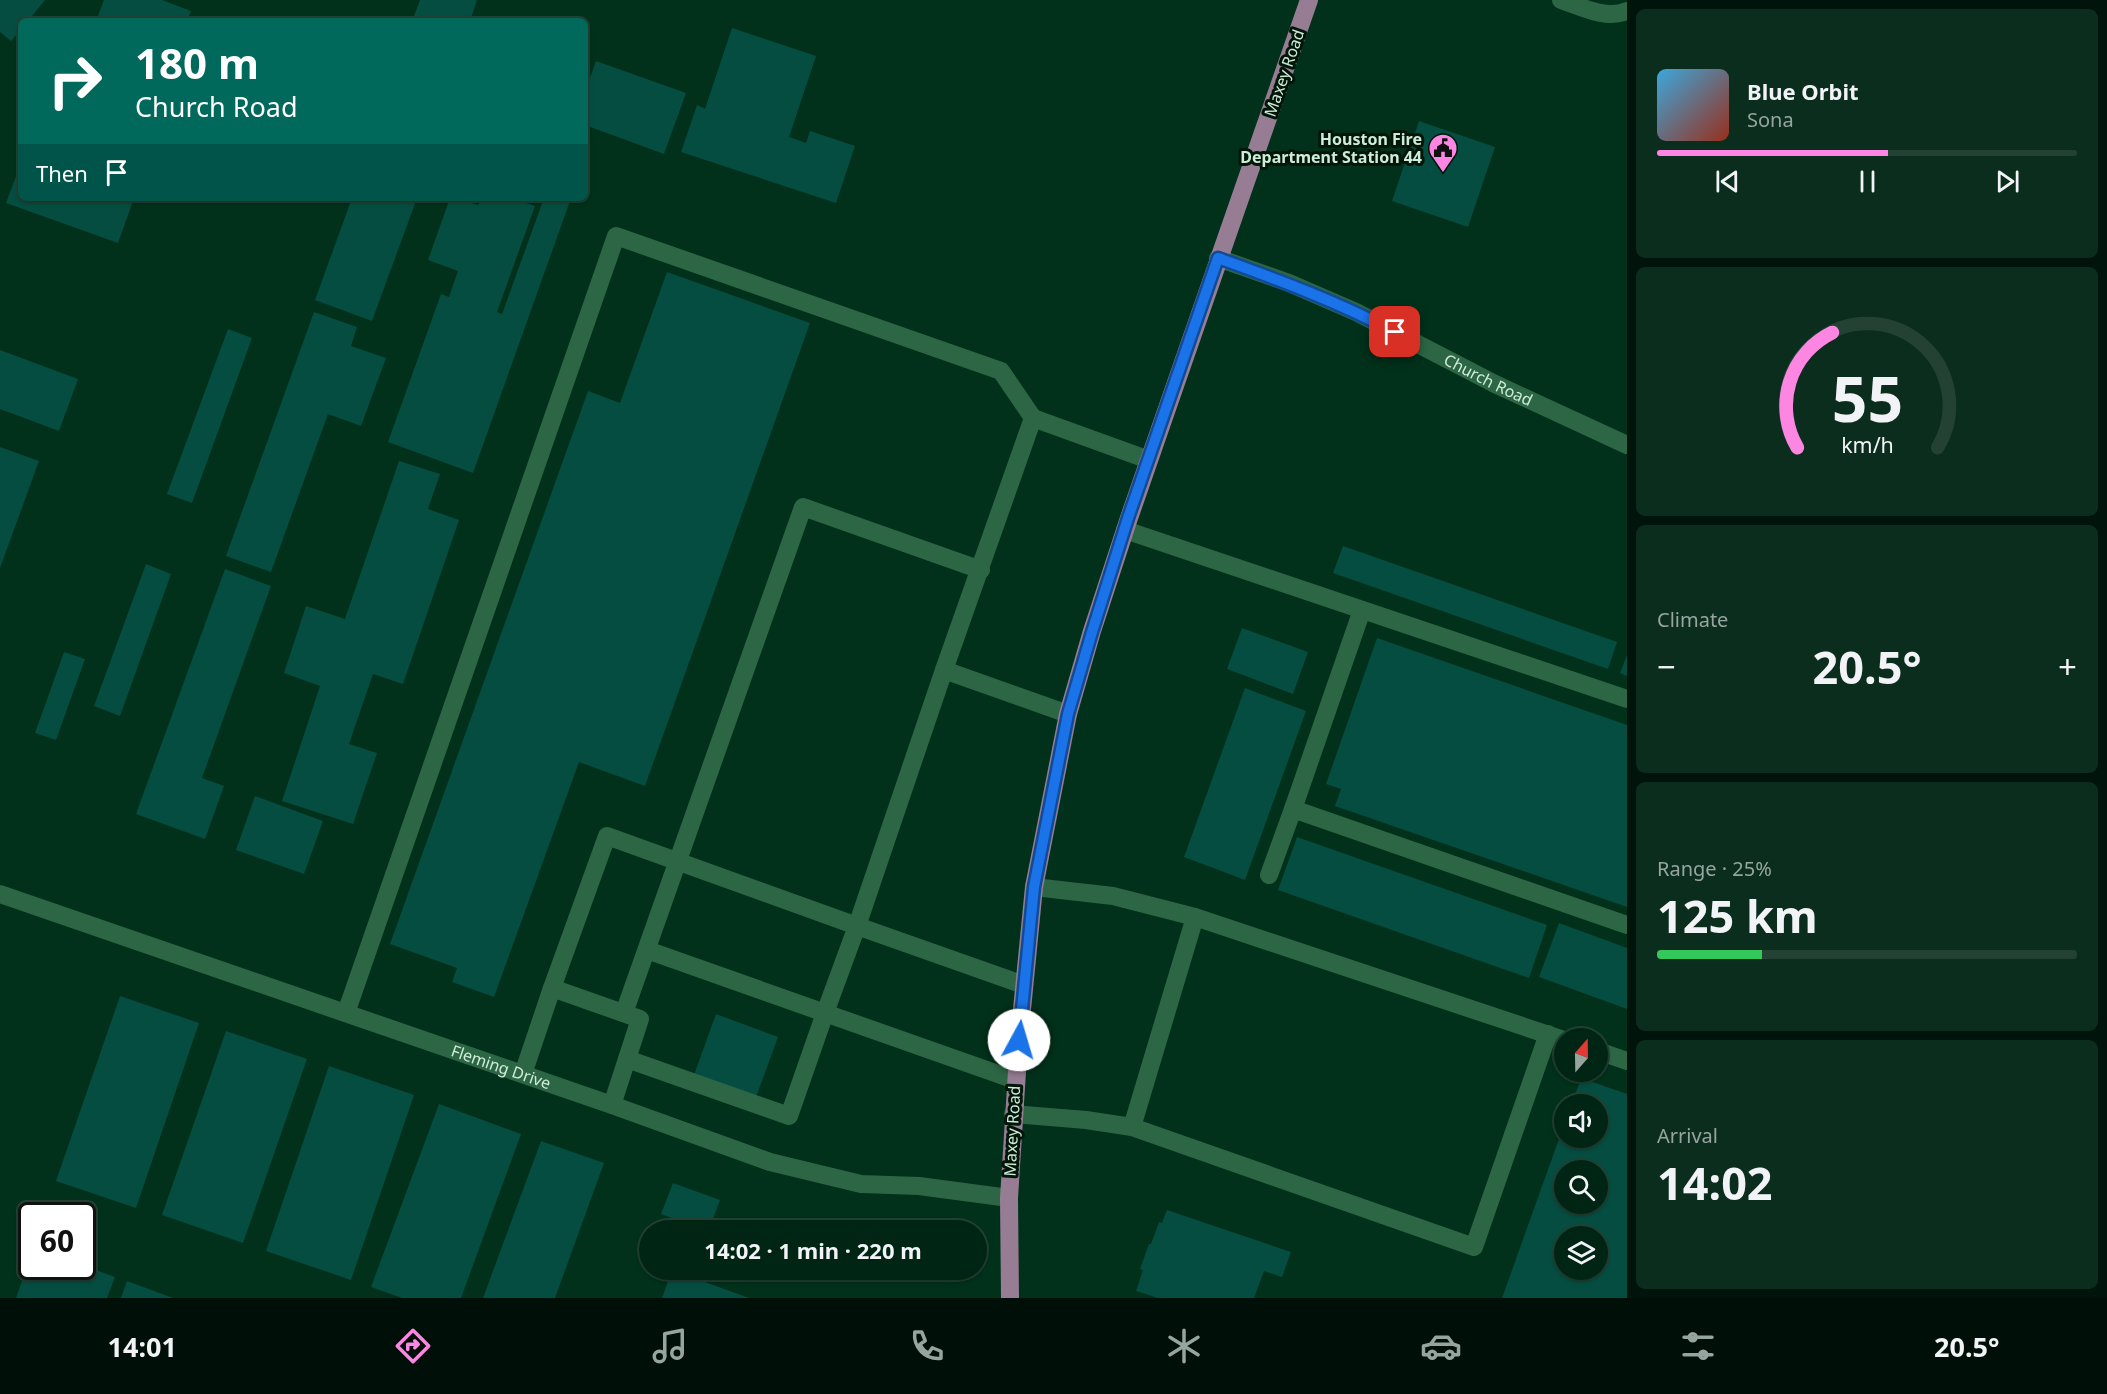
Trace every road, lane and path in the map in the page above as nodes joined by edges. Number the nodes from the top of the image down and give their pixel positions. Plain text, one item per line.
1 (1309, 0) edge
2 (1561, 0) edge
3 (1627, 10) edge
4 (1218, 258) junction
5 (1033, 418) junction
6 (1627, 445) edge
7 (1149, 460) junction
8 (1125, 530) junction
9 (981, 570) junction
10 (1362, 610) junction
11 (944, 670) junction
12 (1627, 699) edge
13 (1068, 714) junction
14 (1293, 809) junction
15 (678, 863) junction
16 (1269, 875) dead end
17 (1034, 887) junction
18 (0, 894) edge
19 (1195, 917) junction
20 (1627, 925) edge
21 (857, 926) junction
22 (647, 950) junction
23 (1024, 985) junction
24 (552, 988) junction
25 (346, 1012) junction
26 (624, 1013) junction
27 (825, 1013) junction
28 (1554, 1036) edge
29 (1554, 1042) edge
30 (1608, 1054) edge
31 (627, 1059) junction
32 (1627, 1060) edge
33 (523, 1074) junction
34 (1015, 1080) junction
35 (612, 1105) junction
36 (1013, 1114) junction
37 (1132, 1127) junction
38 (1009, 1198) junction
39 (1010, 1298) edge

1 - 4 main road, Maxey Road
2 - 3 street
4 - 6 street, Church Road
4 - 7 main road, Maxey Road
5 - 7 street
5 - 9 street
5 - 25 street
7 - 8 main road, Maxey Road
8 - 10 street
8 - 13 main road, Maxey Road
9 - 11 street
9 - 15 street
10 - 12 street
10 - 14 street
11 - 13 street
11 - 21 street
13 - 17 main road, Maxey Road
14 - 16 street
14 - 20 street
15 - 21 street
15 - 22 street
15 - 24 street
17 - 19 street
17 - 23 main road, Maxey Road
18 - 25 street, Fleming Drive
19 - 28 street
19 - 37 street
21 - 23 street
21 - 27 street
22 - 26 street
22 - 27 street
23 - 34 main road, Maxey Road
24 - 26 street
24 - 33 street
25 - 33 street, Fleming Drive
26 - 31 street
27 - 31 street
27 - 34 street
29 - 37 street
30 - 32 street
31 - 35 street
33 - 35 street, Fleming Drive
34 - 36 main road, Maxey Road
35 - 38 street, Fleming Drive
36 - 37 street
36 - 38 main road, Maxey Road
38 - 39 main road, Maxey Road

